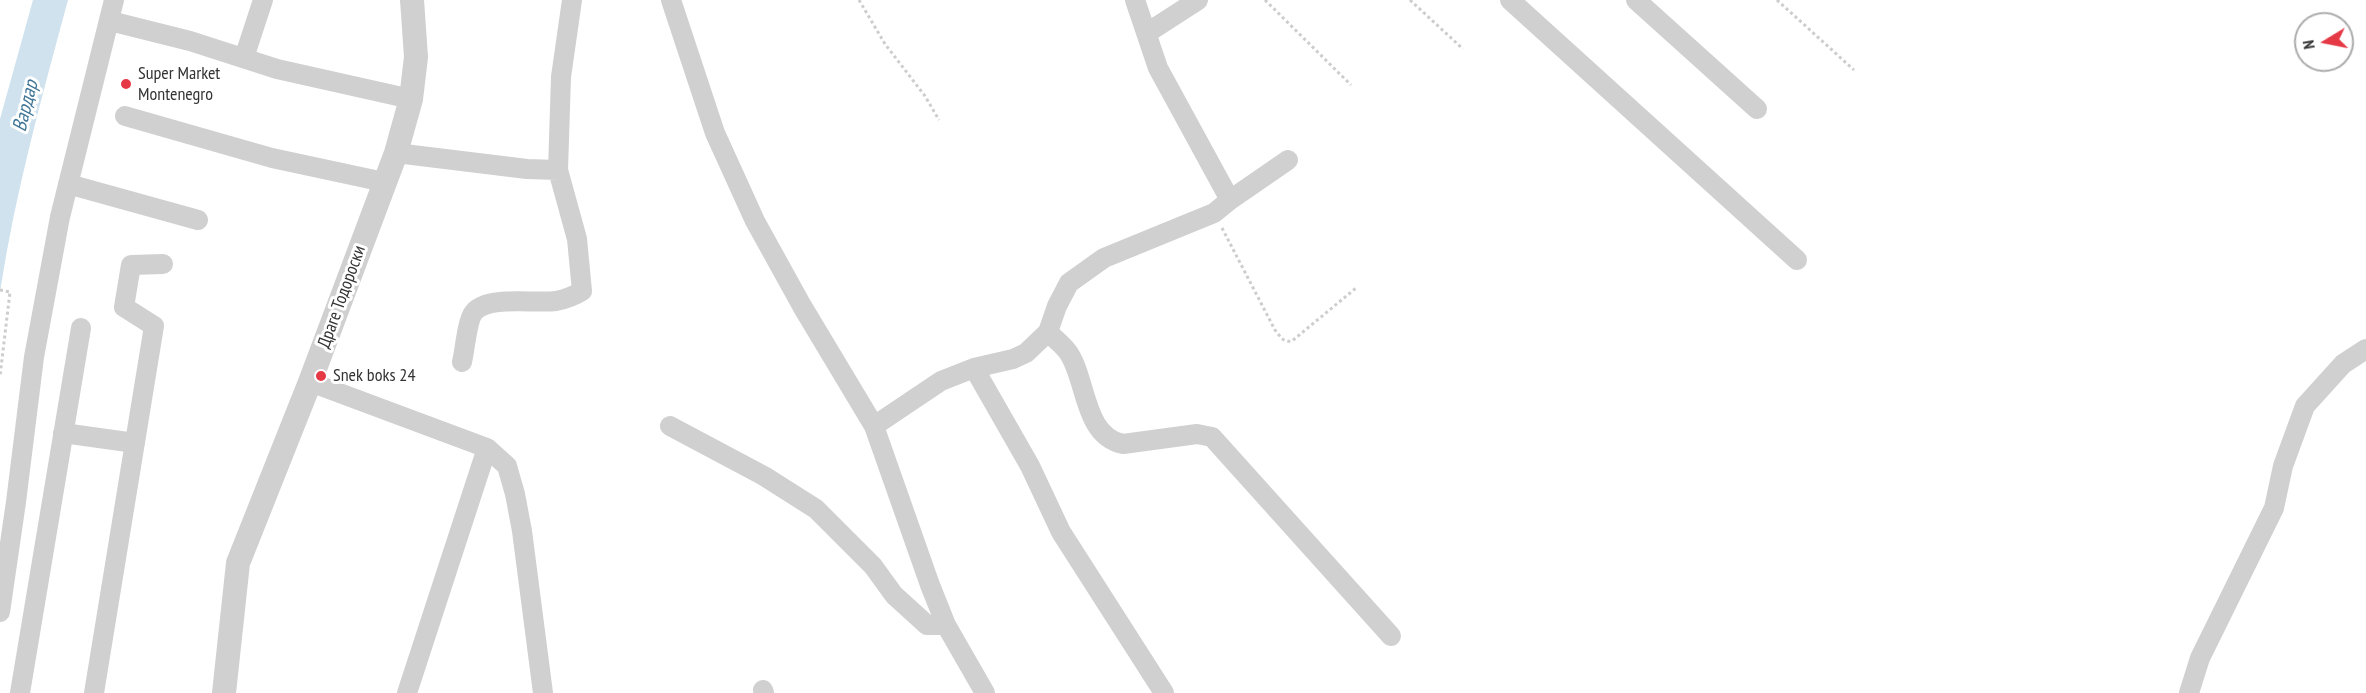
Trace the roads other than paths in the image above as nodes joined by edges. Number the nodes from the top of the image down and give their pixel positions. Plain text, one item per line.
1 (114, 0) edge
2 (263, 0) edge
3 (412, 0) edge
4 (572, 0) edge
5 (671, 0) edge
6 (1135, 0) edge
7 (1198, 0) edge
8 (1510, 0) edge
9 (1636, 0) edge
10 (110, 21) junction
11 (1147, 33) junction
12 (244, 58) junction
13 (411, 99) junction
14 (1757, 109) dead end
15 (125, 116) dead end
16 (396, 153) junction
17 (1288, 160) dead end
18 (558, 170) junction
19 (384, 182) junction
20 (68, 184) junction
21 (1230, 200) junction
22 (198, 220) dead end
23 (1797, 260) dead end
24 (163, 264) dead end
25 (81, 328) dead end
26 (1048, 332) junction
27 (2366, 349) edge
28 (462, 362) dead end
29 (974, 368) junction
30 (310, 382) junction
31 (670, 426) dead end
32 (874, 426) junction
33 (63, 433) junction
34 (135, 443) junction
35 (487, 448) junction
36 (0, 612) edge
37 (946, 625) junction
38 (1391, 636) dead end
39 (20, 693) edge
40 (94, 693) edge
41 (224, 693) edge
42 (407, 693) edge
43 (543, 693) edge
44 (985, 693) edge
45 (1164, 693) edge
46 (2189, 693) edge

1 - 10 street
2 - 12 street
3 - 13 street, Драге Тодороски
4 - 18 street
5 - 32 street
6 - 11 street
7 - 11 street
8 - 23 street
9 - 14 street
10 - 12 street
10 - 20 street
11 - 21 street
12 - 13 street
13 - 16 street, Драге Тодороски
15 - 19 street
16 - 18 street
16 - 19 street, Драге Тодороски
17 - 21 street
18 - 28 street
19 - 30 street, Драге Тодороски
20 - 22 street
20 - 36 street
21 - 26 street
24 - 34 street
25 - 33 street
26 - 29 street
26 - 38 street
27 - 46 street
29 - 32 street
29 - 45 street
30 - 35 street
30 - 41 street, Драге Тодороски
31 - 37 street
32 - 37 street
33 - 34 street
33 - 39 street
34 - 40 street
35 - 42 street
35 - 43 street
37 - 44 street

